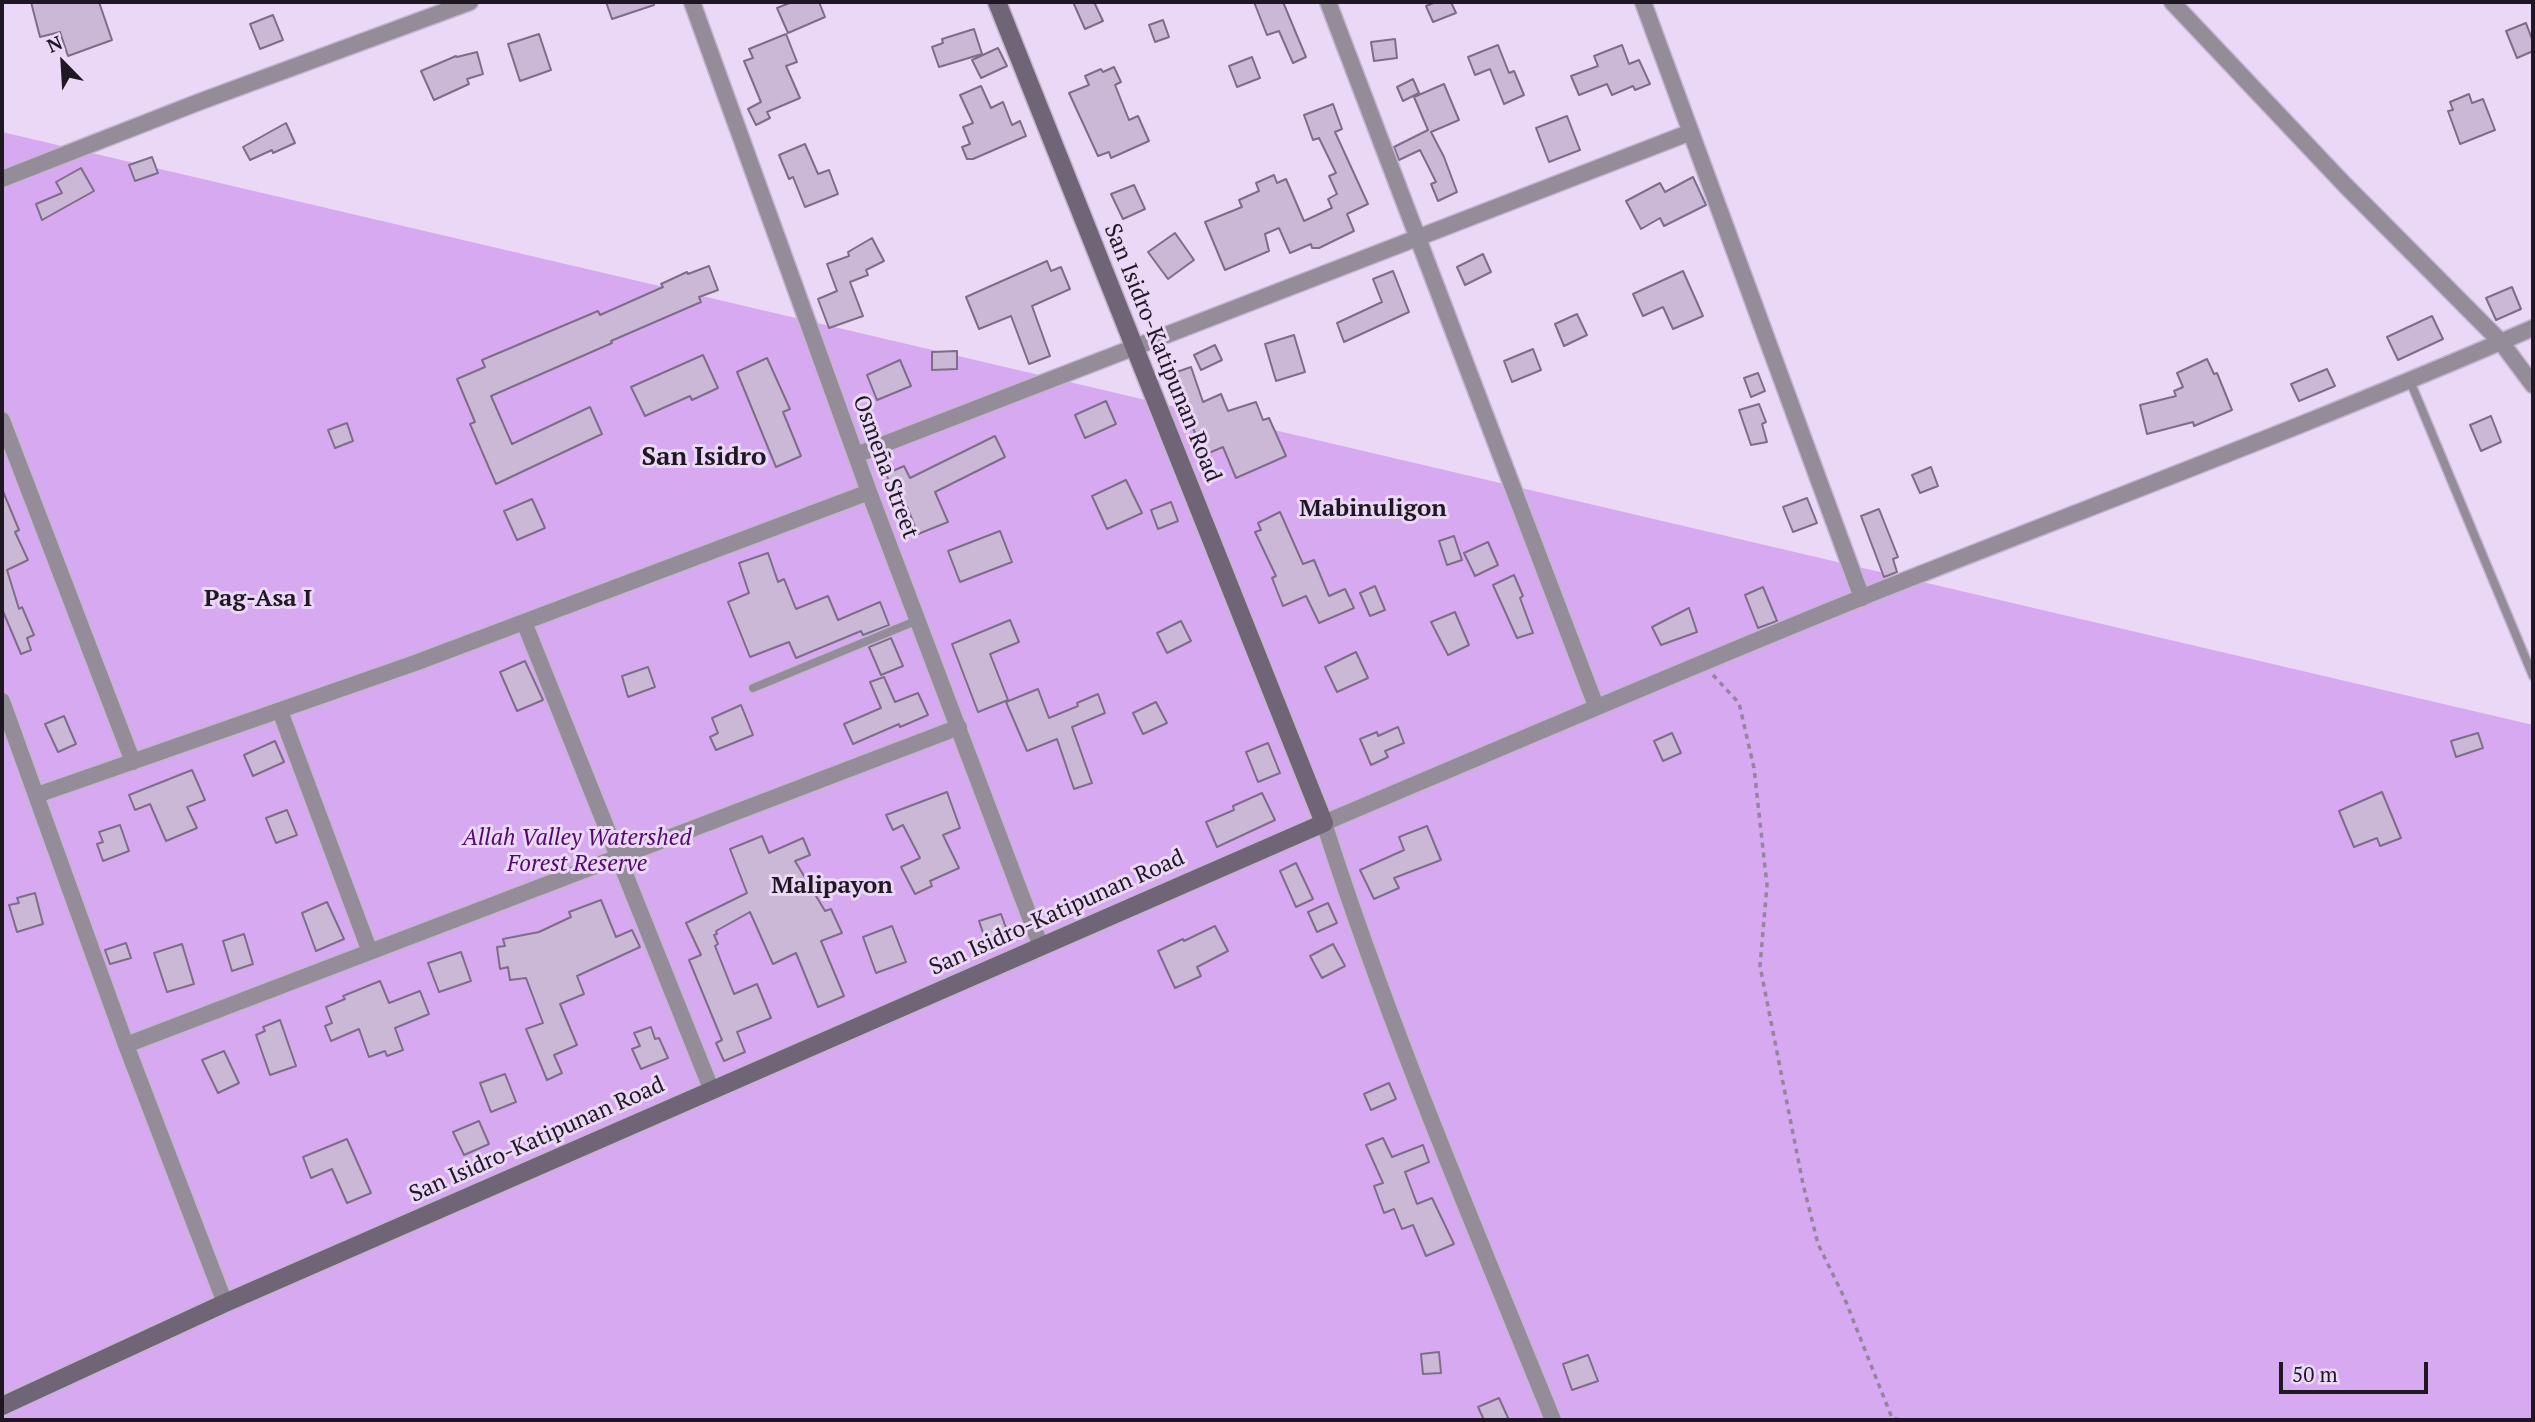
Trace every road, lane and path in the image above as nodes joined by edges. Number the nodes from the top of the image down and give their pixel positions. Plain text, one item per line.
1 (470, 2) edge
2 (692, 2) edge
3 (997, 2) edge
4 (1328, 2) edge
5 (1643, 2) edge
6 (2172, 2) edge
7 (1690, 132) junction
8 (2, 179) edge
9 (1418, 237) junction
10 (2533, 328) edge
11 (2501, 342) junction
12 (1133, 347) junction
13 (2410, 381) junction
14 (2533, 385) edge
15 (2, 420) edge
16 (856, 455) junction
17 (869, 492) junction
18 (1862, 598) junction
19 (918, 620) junction
20 (524, 622) junction
21 (1703, 663) junction
22 (2533, 676) edge
23 (753, 688) dead end
24 (2, 701) edge
25 (1597, 706) junction
26 (280, 711) junction
27 (959, 727) junction
28 (133, 762) junction
29 (37, 795) junction
30 (1324, 823) junction
31 (618, 857) junction
32 (1041, 947) junction
33 (370, 952) junction
34 (125, 1045) junction
35 (712, 1091) junction
36 (225, 1303) junction
37 (2, 1406) edge
38 (1553, 1420) edge
39 (1900, 1420) edge

1 - 8 street
2 - 16 street, Osmeña Street
3 - 12 street, San Isidro-Katipunan Road
4 - 9 street
5 - 7 street
6 - 11 street
7 - 9 street
7 - 18 street
9 - 12 street
9 - 25 street
10 - 11 street
11 - 13 street
11 - 14 street
12 - 16 street
12 - 30 street, San Isidro-Katipunan Road
13 - 18 street
13 - 22 lane
15 - 28 street
16 - 17 street, Osmeña Street
17 - 19 street, Osmeña Street
17 - 20 street
18 - 21 street
19 - 23 lane
19 - 27 street, Osmeña Street
20 - 26 street
20 - 31 street
21 - 25 street
21 - 39 path
24 - 29 street
25 - 30 street
26 - 28 street
26 - 33 street
27 - 31 street
27 - 32 street, Osmeña Street
28 - 29 street
29 - 34 street
30 - 32 street, San Isidro-Katipunan Road
30 - 38 street
31 - 33 street
31 - 35 street
32 - 35 street, San Isidro-Katipunan Road
33 - 34 street
34 - 36 street
35 - 36 street, San Isidro-Katipunan Road
36 - 37 street, San Isidro-Katipunan Road

